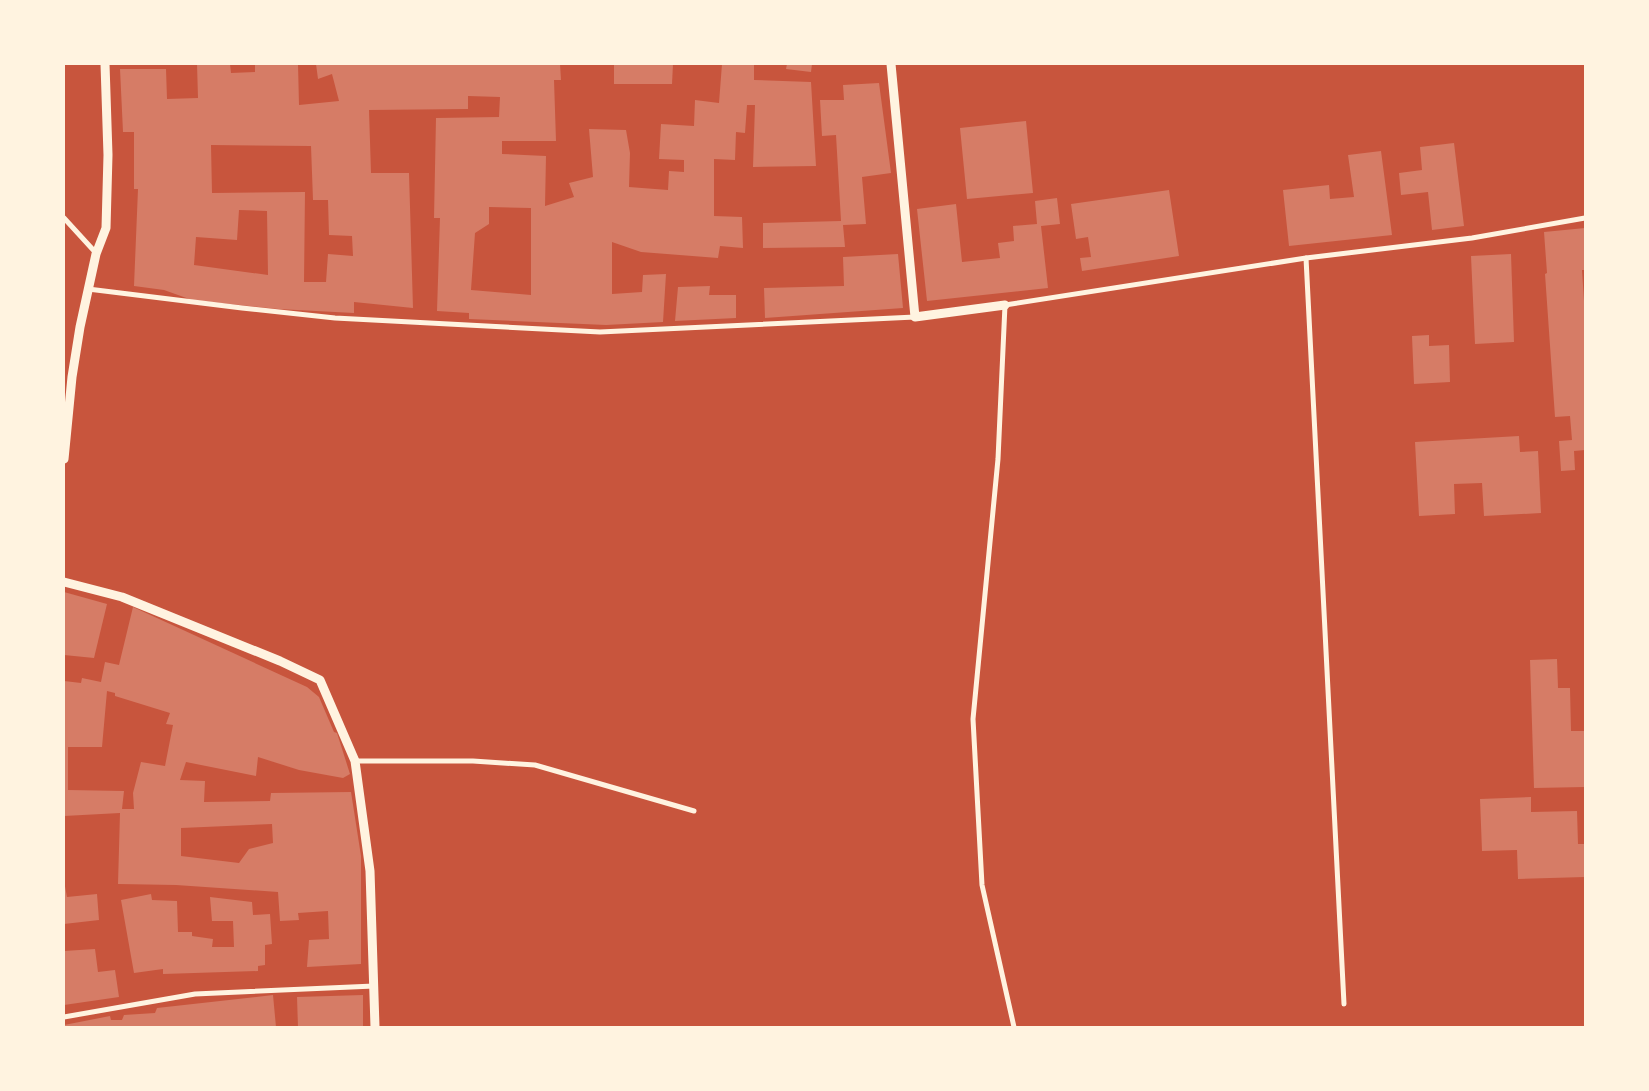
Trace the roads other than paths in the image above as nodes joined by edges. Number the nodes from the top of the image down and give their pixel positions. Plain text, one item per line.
1 (105, 64) edge
2 (891, 64) edge
3 (64, 218) edge
4 (1585, 218) edge
5 (96, 254) junction
6 (1306, 258) junction
7 (88, 289) junction
8 (1006, 305) junction
9 (915, 317) junction
10 (64, 459) edge
11 (64, 582) edge
12 (355, 761) junction
13 (694, 811) dead end
14 (374, 986) junction
15 (1344, 1004) dead end
16 (64, 1018) edge
17 (375, 1027) edge
18 (1014, 1027) edge

1 - 5 street
2 - 9 street
3 - 5 street
4 - 6 street
5 - 7 street
6 - 8 street
6 - 15 street
7 - 9 street
7 - 10 street
8 - 9 street
8 - 18 street
11 - 12 street
12 - 13 street
12 - 14 street
14 - 16 street
14 - 17 street

